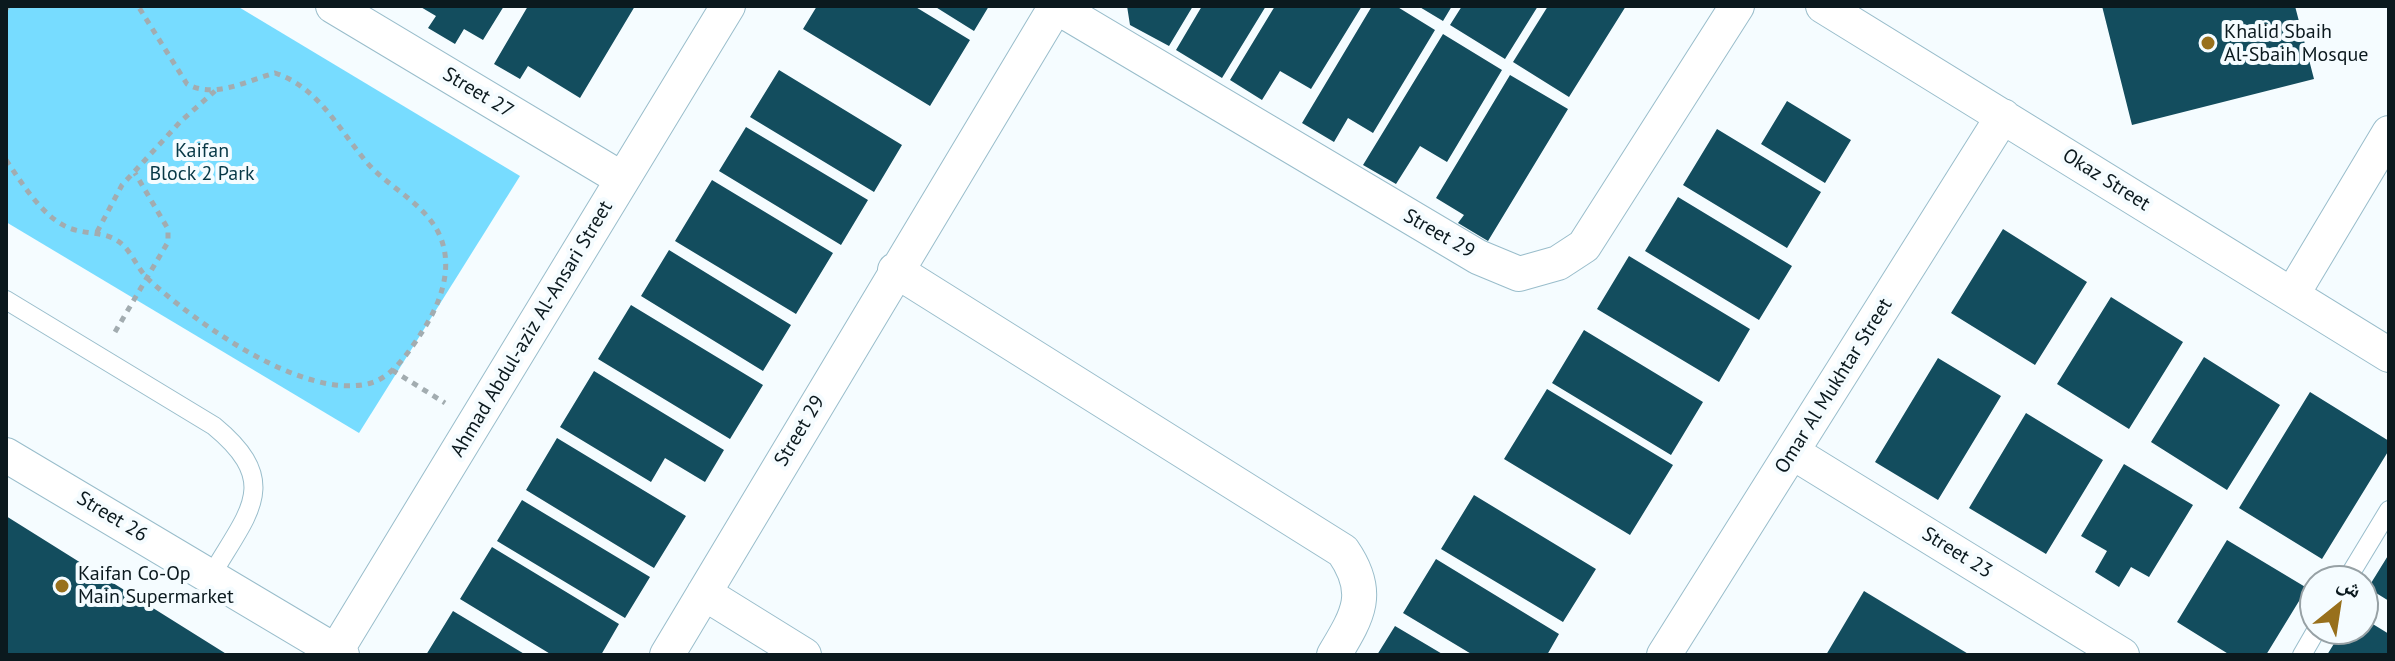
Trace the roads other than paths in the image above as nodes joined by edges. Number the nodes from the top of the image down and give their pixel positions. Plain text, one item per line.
1 (333, 6) edge
2 (728, 6) edge
3 (1056, 6) edge
4 (1737, 6) edge
5 (1823, 6) edge
6 (2003, 116) junction
7 (2389, 133) edge
8 (622, 179) junction
9 (895, 270) junction
10 (2292, 295) junction
11 (6, 300) edge
12 (2389, 355) edge
13 (1792, 452) junction
14 (6, 455) edge
15 (2389, 510) edge
16 (2356, 565) edge
17 (211, 576) junction
18 (704, 593) junction
19 (339, 653) edge
20 (667, 655) edge
21 (804, 655) edge
22 (1334, 655) edge
23 (1664, 655) edge
24 (2122, 655) edge

1 - 8 street, Street 27
2 - 8 street, Ahmad Abdul-aziz Al-Ansari Street
3 - 4 street, Street 29
3 - 9 street, Street 29
5 - 6 street, Okaz Street
6 - 10 street, Okaz Street
6 - 13 street, Omar Al Mukhtar Street
7 - 10 street
8 - 19 street, Ahmad Abdul-aziz Al-Ansari Street
9 - 18 street, Street 29
9 - 22 street
10 - 12 street, Okaz Street
11 - 17 lane
13 - 23 street, Omar Al Mukhtar Street
13 - 24 street, Street 23
14 - 17 street, Street 26
15 - 16 lane
17 - 19 street, Street 26
18 - 20 street, Street 29
18 - 21 street

